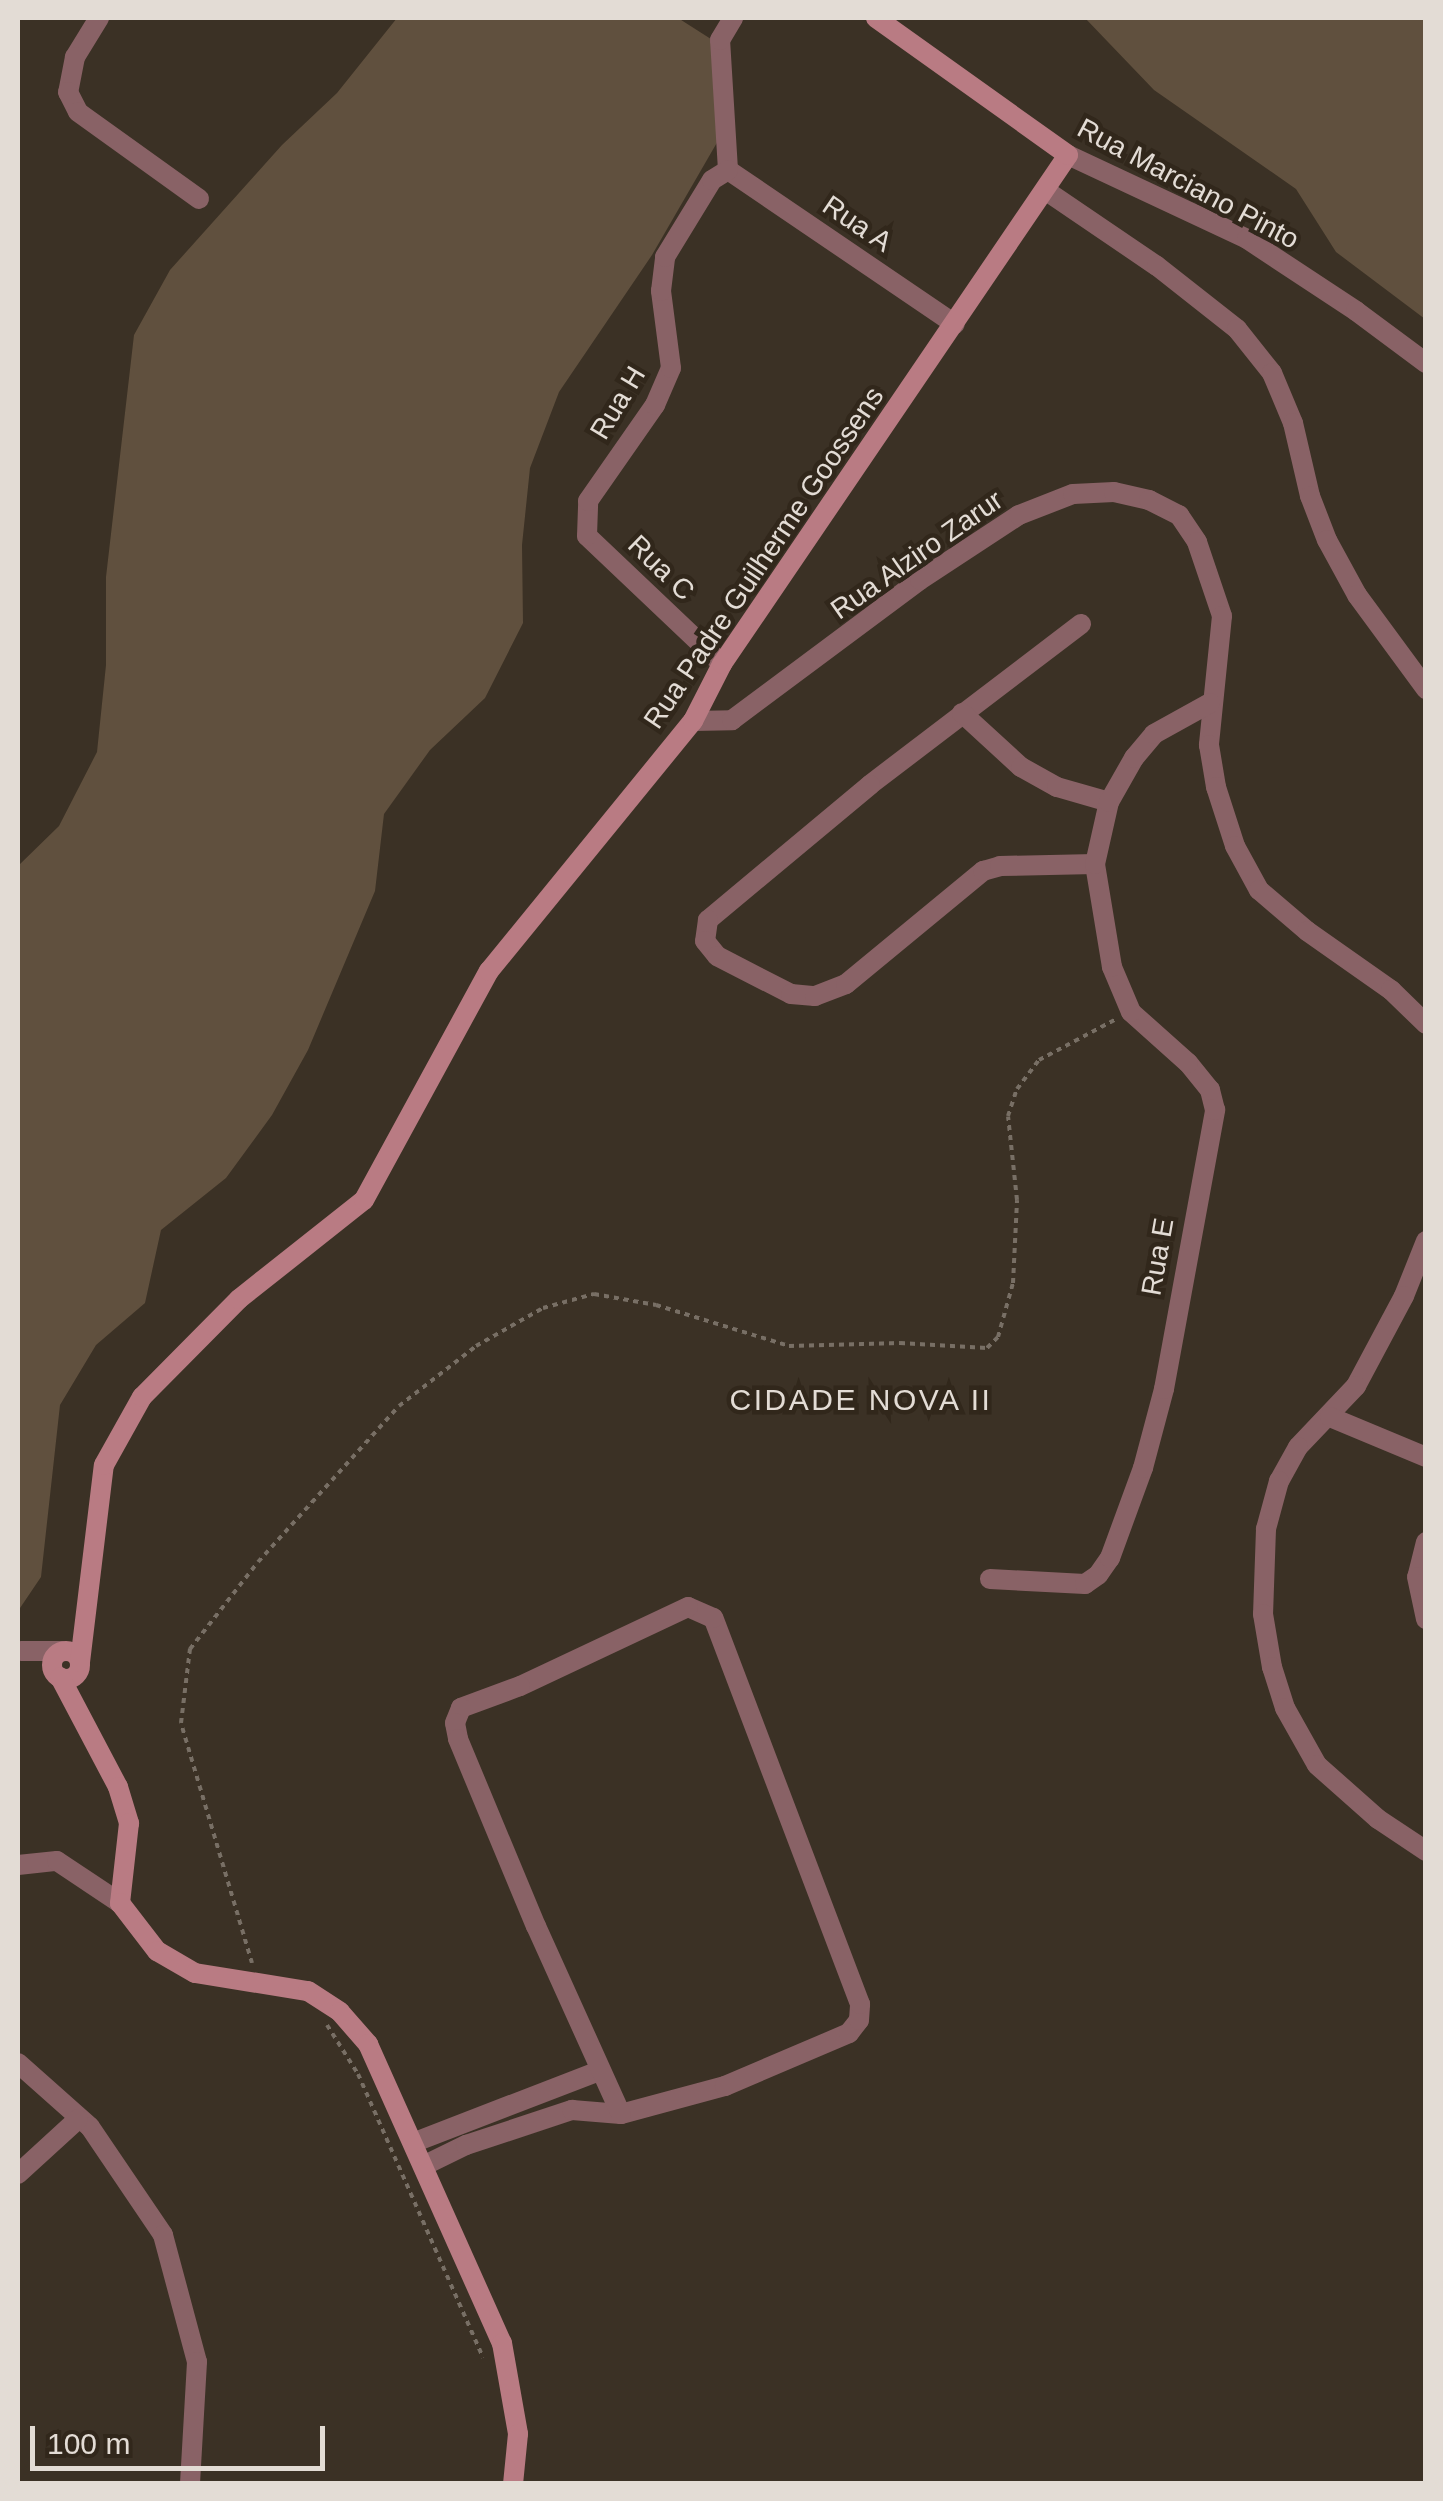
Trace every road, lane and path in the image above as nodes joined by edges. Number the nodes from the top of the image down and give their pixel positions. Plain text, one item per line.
1 (100, 18) edge
2 (733, 18) edge
3 (876, 18) edge
4 (1068, 155) junction
5 (728, 170) junction
6 (1045, 190) junction
7 (199, 199) dead end
8 (955, 324) junction
9 (1426, 363) edge
10 (588, 500) joint
11 (1081, 624) dead end
12 (722, 664) junction
13 (1426, 689) edge
14 (1210, 703) junction
15 (962, 713) junction
16 (693, 721) junction
17 (1109, 802) junction
18 (1095, 864) junction
19 (1131, 1012) junction
20 (1426, 1024) edge
21 (1426, 1241) edge
22 (1330, 1417) junction
23 (1426, 1457) edge
24 (1426, 1542) edge
25 (990, 1579) dead end
26 (1426, 1619) edge
27 (19, 1650) edge
28 (67, 1663) junction
29 (1426, 1852) edge
30 (18, 1865) edge
31 (120, 1903) junction
32 (257, 1982) junction
33 (331, 2005) junction
34 (18, 2063) edge
35 (599, 2071) junction
36 (621, 2114) junction
37 (78, 2119) junction
38 (415, 2142) junction
39 (425, 2166) junction
40 (18, 2174) edge
41 (484, 2364) dead end
42 (190, 2484) edge
43 (512, 2484) edge

1 - 7 street
2 - 5 street
3 - 4 street, Rua Marciano Pinto
4 - 6 street, Rua Padre Guilherme Goossens
4 - 9 street, Rua Marciano Pinto
5 - 8 street, Rua A
5 - 10 street, Rua H
6 - 8 street, Rua Padre Guilherme Goossens
6 - 13 street
8 - 12 street, Rua Padre Guilherme Goossens
10 - 12 street, Rua C
11 - 15 street
12 - 16 street, Rua Padre Guilherme Goossens
14 - 16 street, Rua Alziro Zarur
14 - 17 street
14 - 20 street, Rua Alziro Zarur
15 - 17 street
15 - 18 street
16 - 28 street, Rua Padre Guilherme Goossens
17 - 18 street
18 - 19 street, Rua E
19 - 25 street, Rua E
19 - 32 path
21 - 22 street
22 - 23 street
22 - 29 street
24 - 26 street
27 - 28 street
28 - 31 street
30 - 31 street
31 - 32 street
32 - 33 street
33 - 38 street
33 - 41 path
34 - 37 street
35 - 36 street
35 - 36 street
35 - 38 street
36 - 39 street
37 - 40 street
37 - 42 street
38 - 39 street
39 - 43 street

